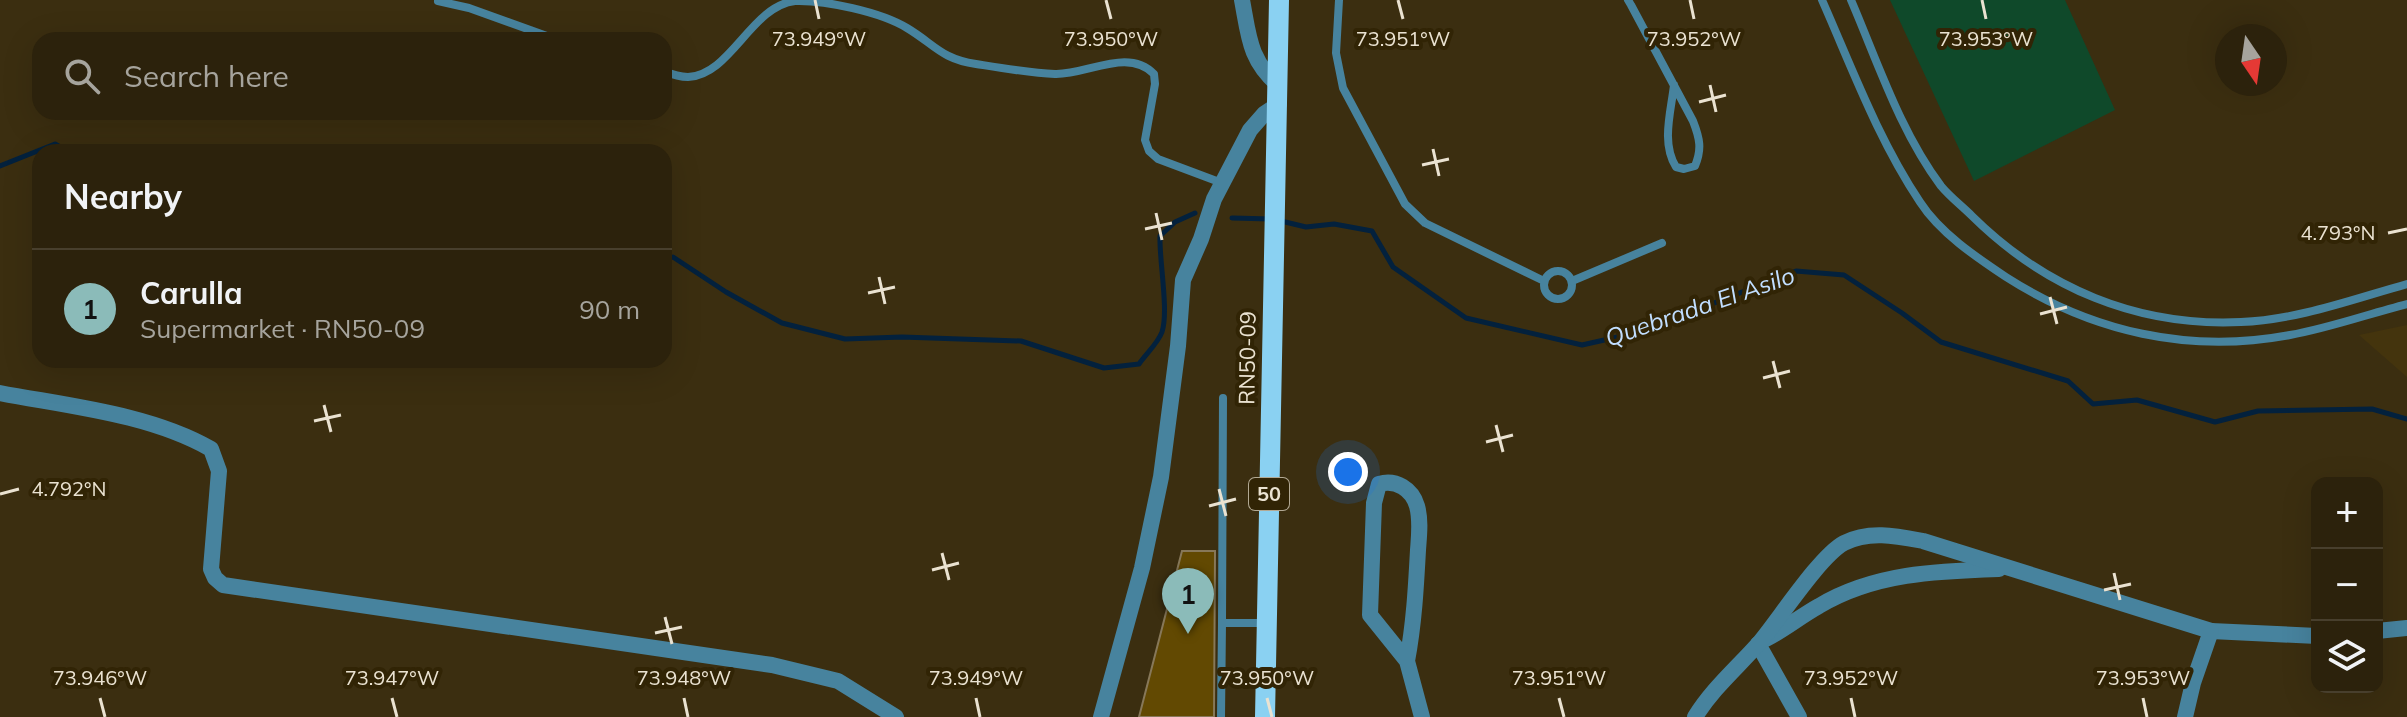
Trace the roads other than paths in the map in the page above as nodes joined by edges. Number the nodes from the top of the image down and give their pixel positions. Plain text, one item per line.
1 (1242, 0) edge
2 (1279, 0) edge
3 (1339, 0) edge
4 (1628, 0) edge
5 (1822, 0) edge
6 (1851, 0) edge
7 (438, 1) edge
8 (536, 32) edge
9 (672, 73) edge
10 (1674, 85) junction
11 (1279, 95) junction
12 (1222, 183) junction
13 (1662, 243) dead end
14 (1544, 281) junction
15 (1572, 281) junction
16 (2407, 284) edge
17 (2407, 304) edge
18 (0, 393) edge
19 (1223, 398) dead end
20 (2013, 569) junction
21 (1267, 622) junction
22 (1222, 623) junction
23 (2407, 628) edge
24 (2383, 630) edge
25 (2211, 631) junction
26 (2311, 636) edge
27 (1758, 644) junction
28 (1407, 661) junction
29 (896, 717) edge
30 (1101, 717) edge
31 (1221, 717) edge
32 (1265, 717) edge
33 (1422, 717) edge
34 (1695, 717) edge
35 (1799, 717) edge
36 (2185, 717) edge

1 - 11 street
2 - 11 main road, RN50-09 / 50
3 - 14 lane
4 - 10 lane
5 - 17 lane
6 - 16 lane
7 - 8 lane
9 - 12 lane
10 - 10 lane
11 - 12 street
11 - 21 main road, RN50-09 / 50
12 - 30 street
13 - 15 lane
14 - 15 lane
14 - 15 lane
18 - 29 street
19 - 22 lane
20 - 25 street
20 - 27 street
20 - 27 street
21 - 22 lane
21 - 32 main road, RN50-09 / 50
22 - 31 lane
23 - 24 street
25 - 26 street
25 - 36 street
27 - 34 street
27 - 35 street
28 - 28 street
28 - 33 street

